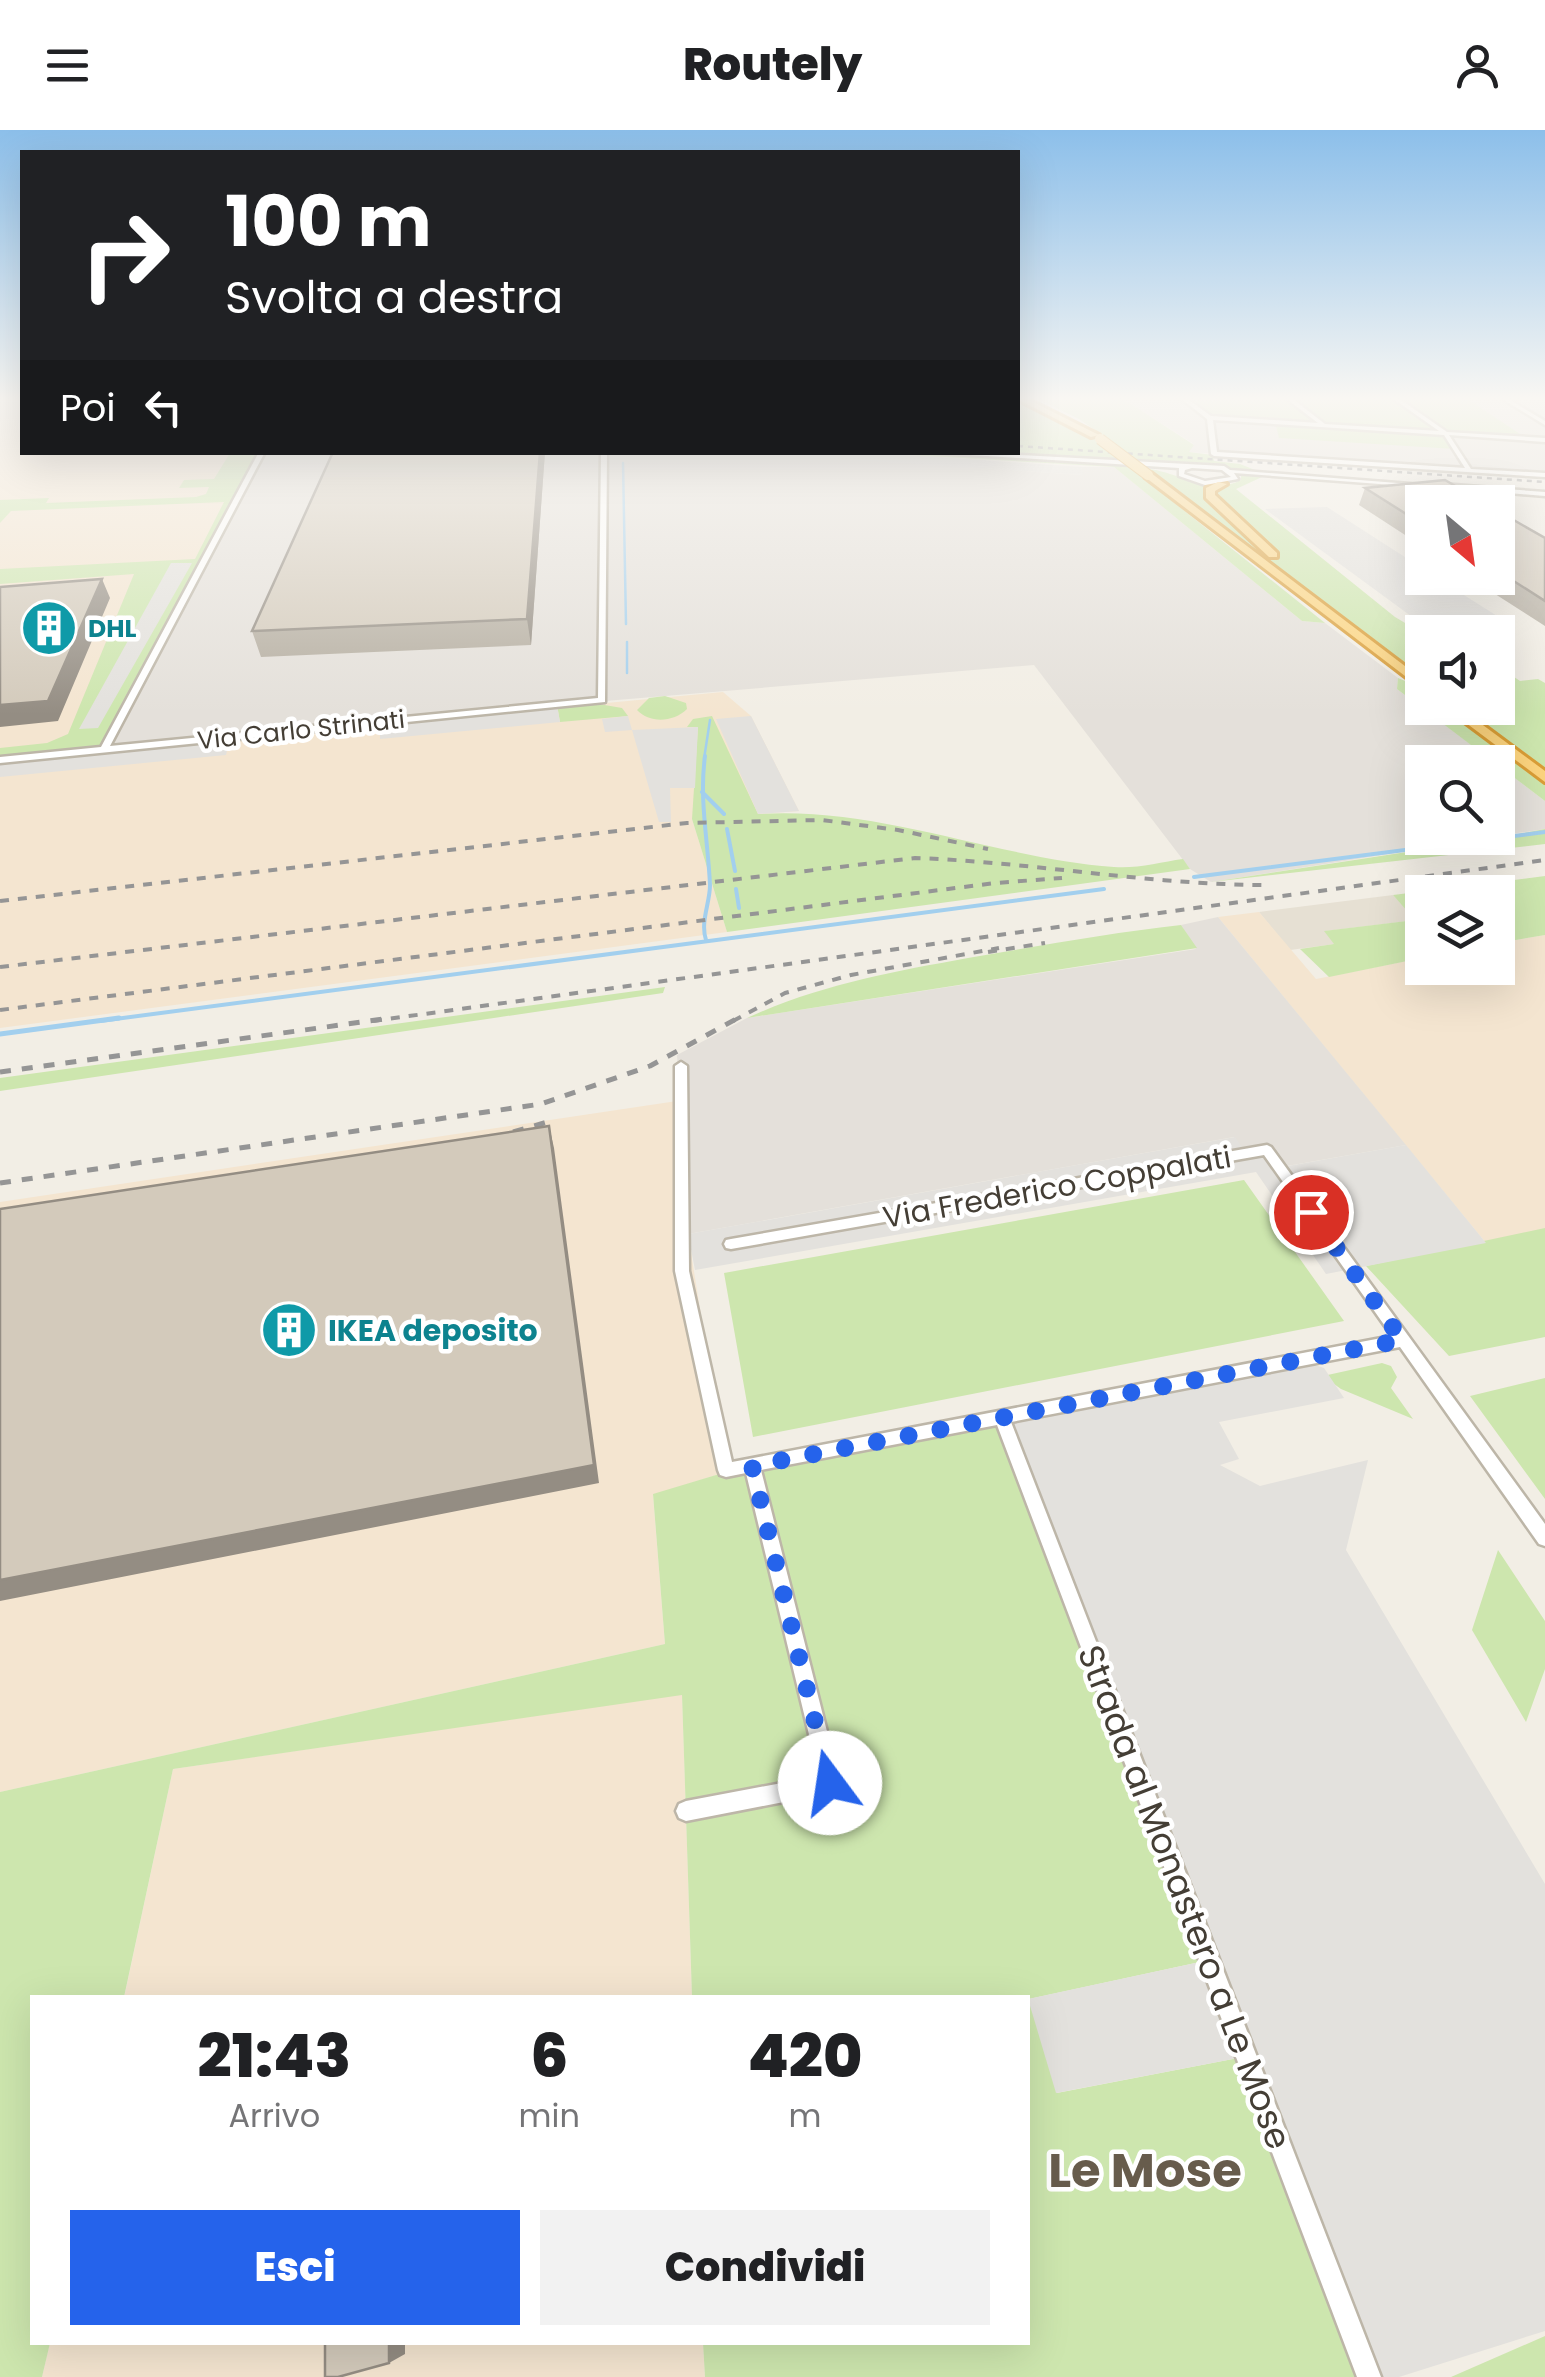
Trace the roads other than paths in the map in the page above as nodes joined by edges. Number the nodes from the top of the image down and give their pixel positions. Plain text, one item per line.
1 (234, 505) edge
2 (604, 505) edge
3 (1193, 505) edge
4 (1219, 505) edge
5 (1375, 649) junction
6 (1405, 672) edge
7 (1475, 725) edge
8 (104, 750) junction
9 (0, 760) edge
10 (1545, 778) edge
11 (682, 1066) dead end
12 (731, 1244) dead end
13 (1402, 1340) junction
14 (1002, 1418) junction
15 (752, 1466) junction
16 (1545, 1538) edge
17 (686, 1811) dead end
18 (1368, 2377) edge

1 - 8 street
2 - 8 street, Via Carlo Strinati
3 - 5 highway
4 - 5 highway
5 - 6 highway
7 - 10 highway
8 - 9 street, Via Carlo Strinati
11 - 15 street
12 - 13 street, Via Frederico Coppalati
13 - 14 street
13 - 16 street, Via Frederico Coppalati
14 - 15 street
14 - 18 street, Strada al Monastero a Le Mose
15 - 17 street

